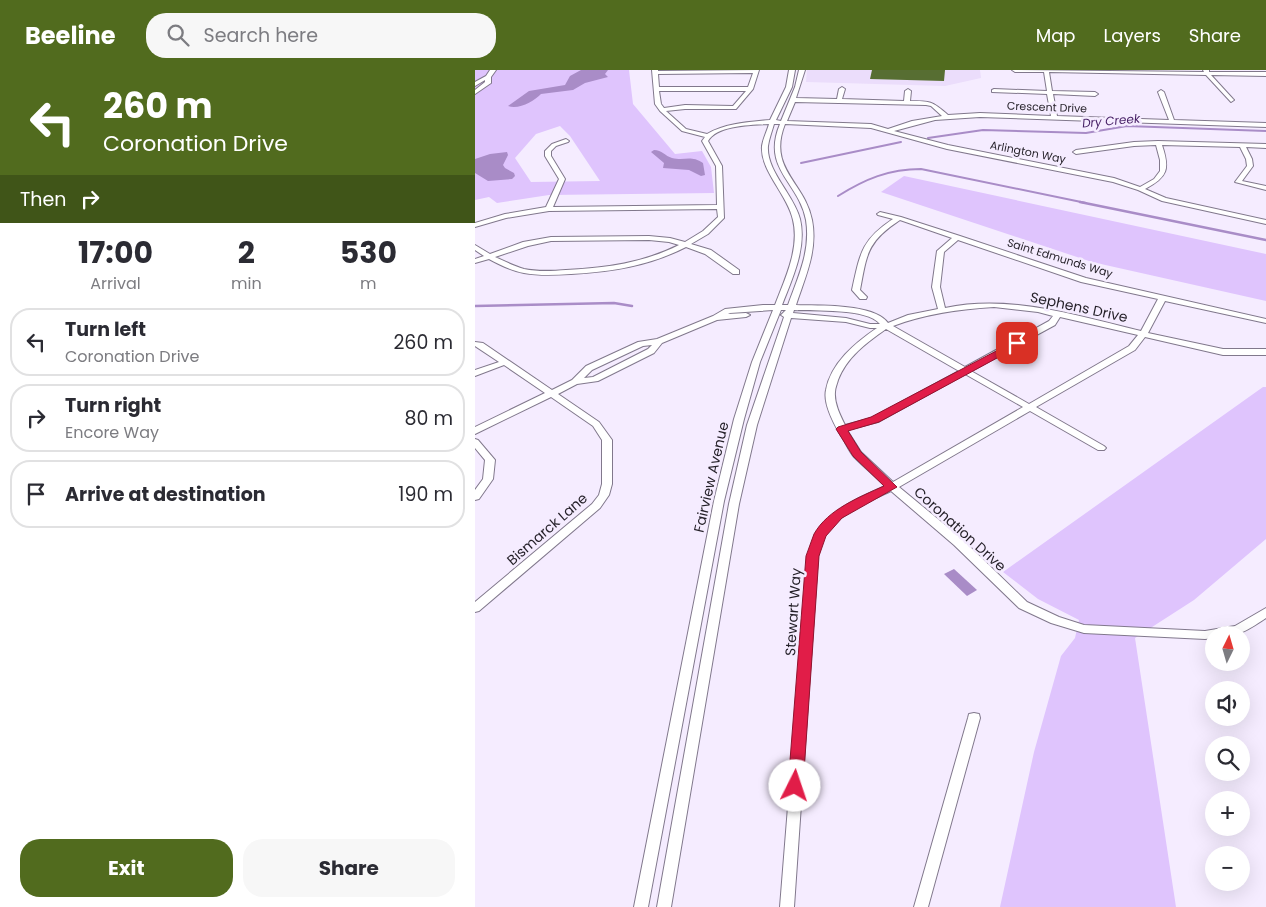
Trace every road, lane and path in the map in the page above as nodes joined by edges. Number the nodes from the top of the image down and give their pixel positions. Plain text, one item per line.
1 (493, 70) edge
2 (792, 70) edge
3 (802, 70) edge
4 (1015, 70) edge
5 (1143, 70) edge
6 (756, 71) edge
7 (1046, 71) edge
8 (1088, 71) edge
9 (1207, 71) edge
10 (656, 72) edge
11 (1266, 72) edge
12 (488, 77) junction
13 (475, 84) edge
14 (842, 88) dead end
15 (749, 89) junction
16 (657, 90) junction
17 (908, 90) dead end
18 (994, 91) dead end
19 (475, 92) edge
20 (1050, 92) junction
21 (1161, 92) dead end
22 (1095, 94) dead end
23 (793, 100) junction
24 (1231, 100) dead end
25 (839, 101) junction
26 (907, 103) junction
27 (662, 110) junction
28 (946, 116) junction
29 (1054, 117) junction
30 (1172, 121) junction
31 (772, 122) junction
32 (783, 123) junction
33 (1266, 125) edge
34 (890, 130) junction
35 (708, 136) junction
36 (566, 141) dead end
37 (1158, 143) junction
38 (1242, 146) junction
39 (1266, 146) edge
40 (996, 148) dead end
41 (1076, 152) dead end
42 (989, 155) junction
43 (1266, 188) edge
44 (1140, 189) junction
45 (720, 207) junction
46 (549, 209) junction
47 (880, 214) dead end
48 (899, 218) junction
49 (1266, 222) edge
50 (475, 225) edge
51 (958, 237) junction
52 (684, 244) junction
53 (475, 246) edge
54 (489, 257) junction
55 (475, 261) edge
56 (736, 272) dead end
57 (992, 296) dead end
58 (863, 297) dead end
59 (1163, 297) junction
60 (994, 305) junction
61 (943, 310) junction
62 (776, 311) junction
63 (791, 312) junction
64 (1058, 314) junction
65 (1266, 320) edge
66 (886, 326) junction
67 (1143, 333) junction
68 (475, 344) edge
69 (1266, 352) edge
70 (506, 362) junction
71 (965, 372) junction
72 (475, 373) edge
73 (552, 394) junction
74 (1030, 407) junction
75 (842, 429) junction
76 (475, 431) edge
77 (475, 442) edge
78 (1101, 448) dead end
79 (892, 487) junction
80 (475, 497) edge
81 (475, 608) edge
82 (1266, 612) edge
83 (974, 718) dead end
84 (641, 907) edge
85 (664, 907) edge
86 (787, 907) edge
87 (921, 907) edge

1 - 12 street
2 - 31 street, Fairview Avenue
3 - 23 street, Fairview Avenue
4 - 7 street
5 - 8 street
5 - 9 street
6 - 10 street
6 - 15 street
7 - 8 street
7 - 20 street
9 - 11 street
9 - 24 street
10 - 16 street
12 - 13 street
12 - 19 street
14 - 25 street
15 - 16 street
15 - 27 street
16 - 27 street
17 - 26 street
18 - 20 street
20 - 22 street
20 - 29 street
21 - 30 street
23 - 25 street
23 - 32 street, Fairview Avenue
25 - 26 street
26 - 28 street
27 - 35 street
28 - 29 street, Crescent Drive
28 - 34 street, Crescent Drive
29 - 30 street, Crescent Drive
30 - 33 street, Crescent Drive
31 - 32 street, Arlington Way
31 - 35 street, Arlington Way
31 - 62 street, Fairview Avenue
32 - 34 street, Arlington Way
32 - 63 street, Fairview Avenue
34 - 42 street, Arlington Way
35 - 45 street
36 - 46 street
37 - 38 street
37 - 41 street
37 - 44 street
38 - 39 street
38 - 43 street
40 - 42 street
42 - 44 street, Arlington Way
44 - 49 street, Arlington Way
45 - 46 street
45 - 52 street
46 - 50 street
47 - 48 street, Saint Edmunds Way
48 - 51 street, Saint Edmunds Way
48 - 58 street
51 - 59 street, Saint Edmunds Way
51 - 61 street
52 - 54 street
52 - 54 street
52 - 56 street
53 - 54 street
54 - 55 street
57 - 60 street
59 - 65 street, Saint Edmunds Way
59 - 67 street, Stewart Way
60 - 61 street, Sephens Drive
60 - 64 street, Sephens Drive
61 - 66 street, Sephens Drive
62 - 63 street
62 - 73 street
62 - 84 street, Fairview Avenue
63 - 66 street
63 - 85 street, Fairview Avenue
64 - 67 street, Sephens Drive
64 - 71 street
66 - 71 street
66 - 75 street, Coronation Drive
67 - 69 street, Sephens Drive
67 - 74 street, Stewart Way
68 - 70 street, Bismarck Lane
70 - 72 street
70 - 73 street, Bismarck Lane
71 - 74 street
71 - 75 street
73 - 76 street
73 - 81 street, Bismarck Lane
74 - 78 street
74 - 79 street, Stewart Way
75 - 79 street, Coronation Drive
77 - 80 street
79 - 82 street, Coronation Drive
79 - 86 street, Stewart Way
83 - 87 street

